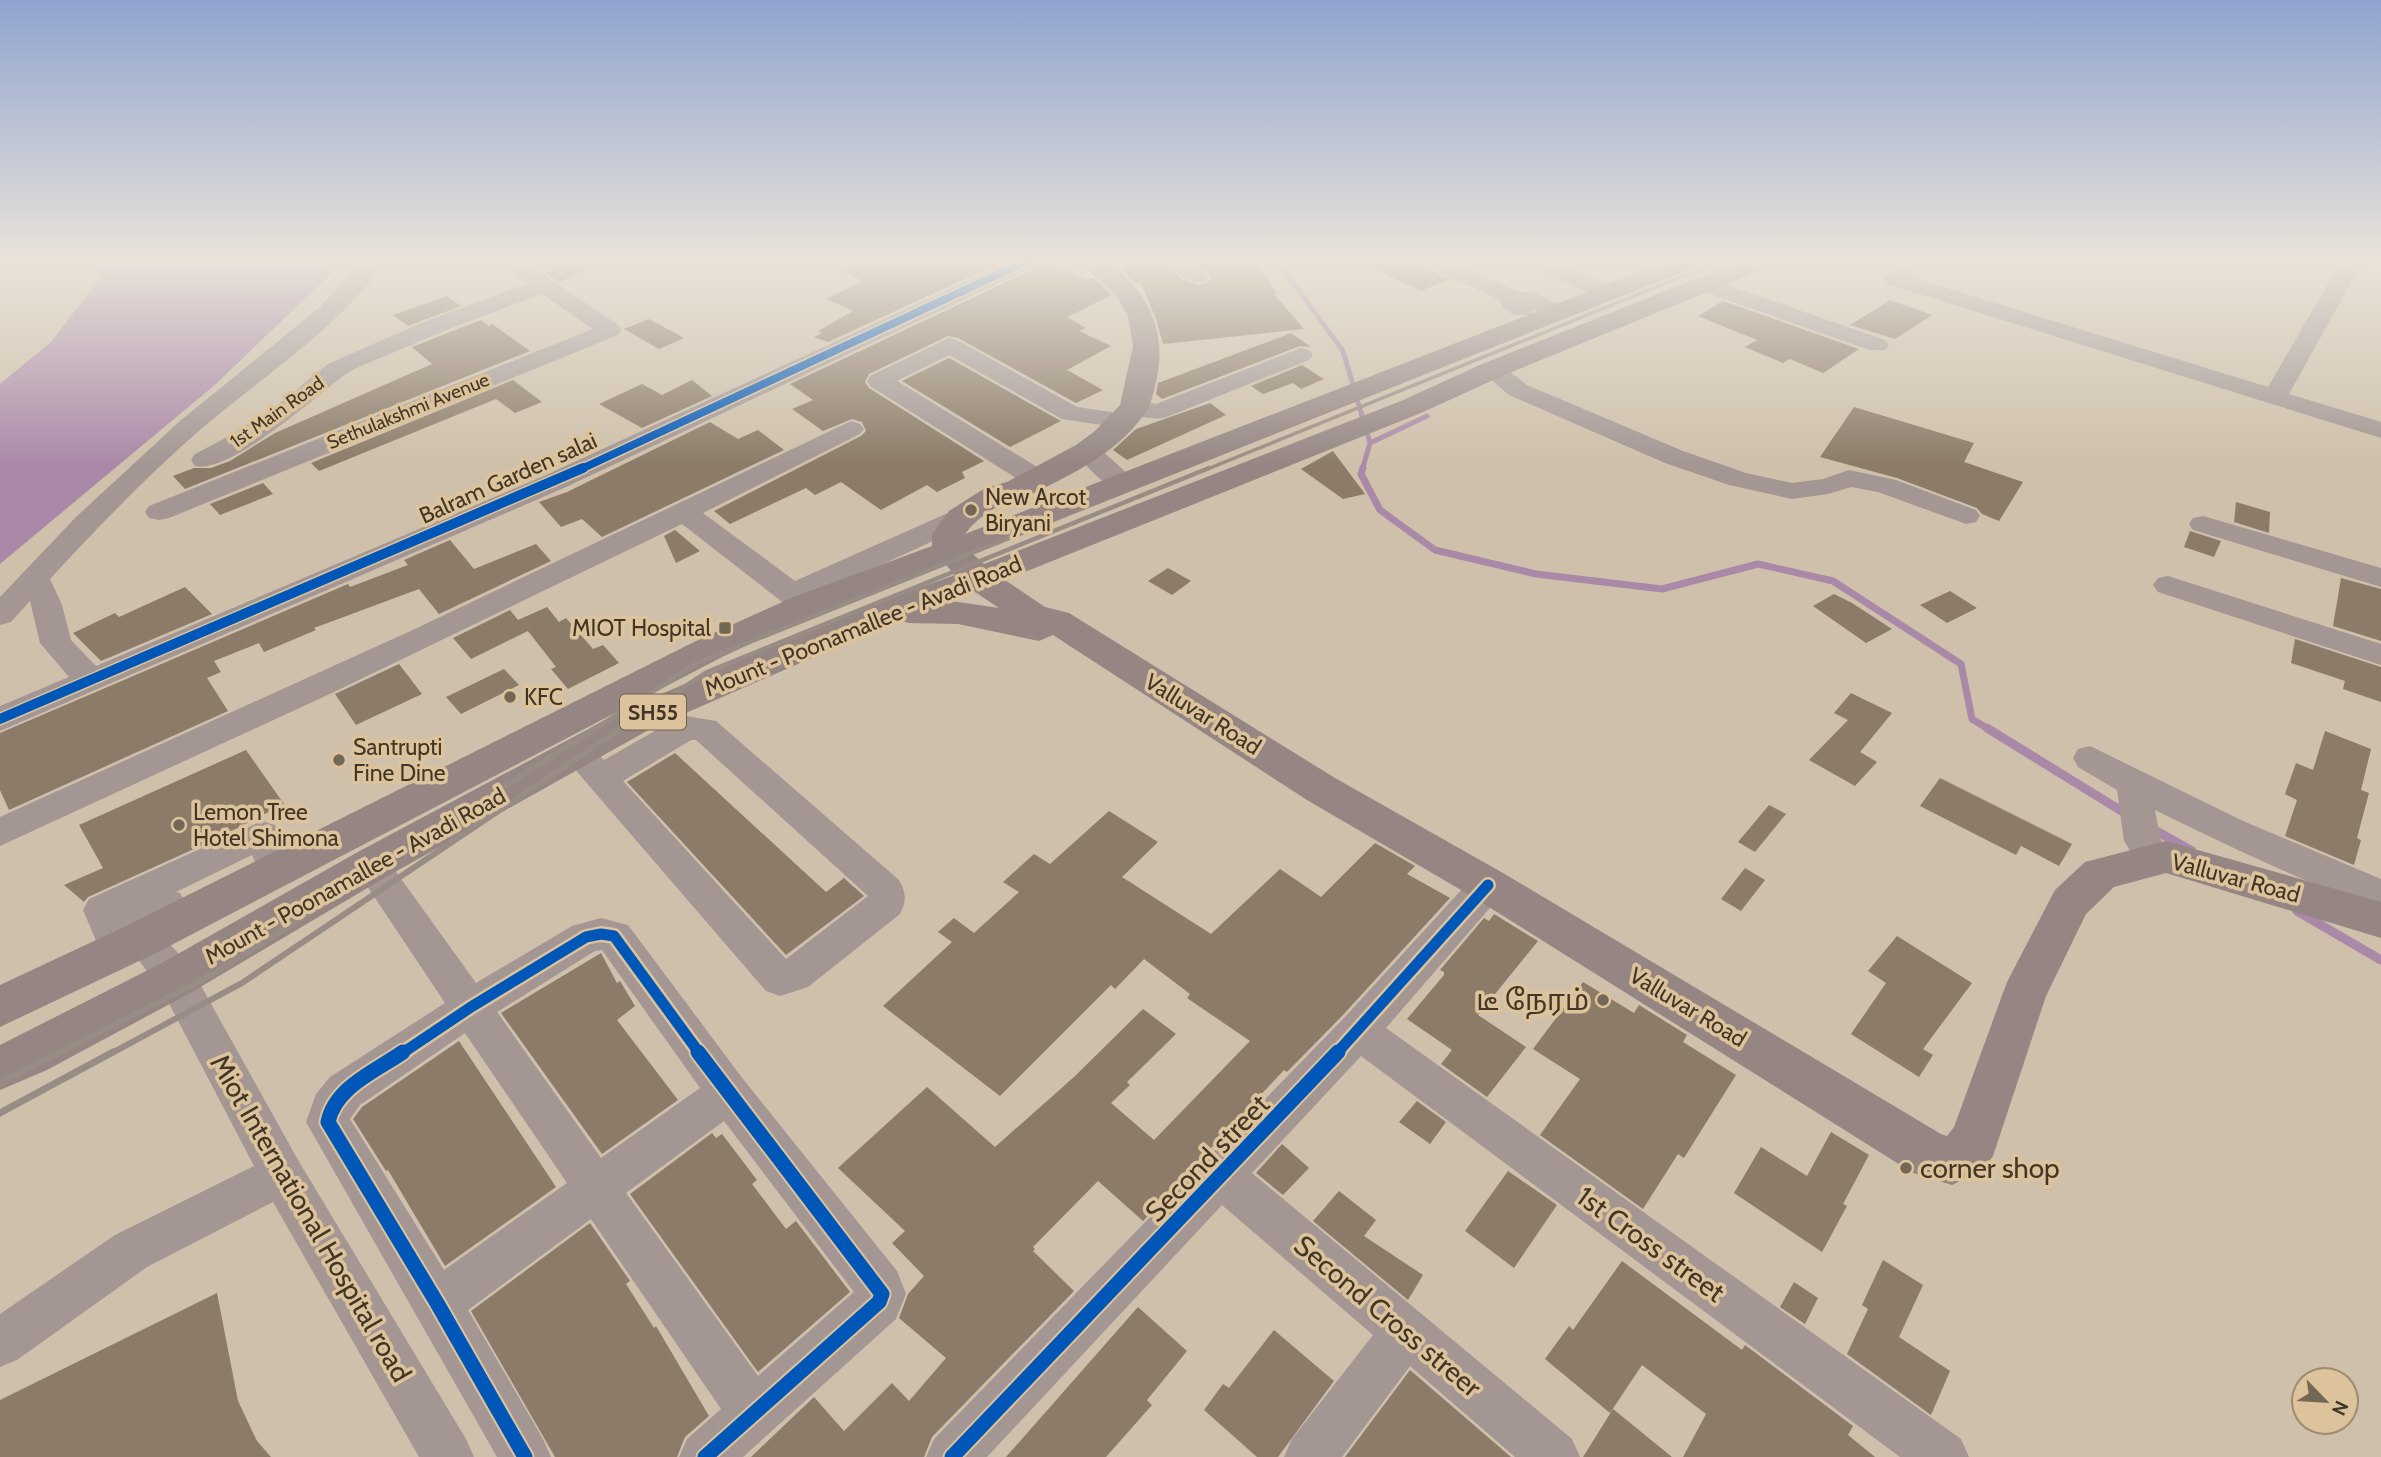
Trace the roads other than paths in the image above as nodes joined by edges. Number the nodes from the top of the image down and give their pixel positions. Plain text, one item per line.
1 (308, 329) edge
2 (426, 329) edge
3 (609, 329) edge
4 (881, 329) edge
5 (1144, 329) edge
6 (1515, 329) edge
7 (1593, 329) edge
8 (1832, 329) edge
9 (2056, 329) edge
10 (2314, 329) edge
11 (1877, 345) dead end
12 (1301, 355) dead end
13 (1492, 370) junction
14 (2275, 397) junction
15 (1128, 414) junction
16 (1334, 418) junction
17 (851, 429) dead end
18 (2381, 430) edge
19 (1087, 451) junction
20 (204, 460) dead end
21 (1028, 484) junction
22 (1122, 484) junction
23 (159, 512) dead end
24 (685, 513) junction
25 (1966, 516) dead end
26 (2203, 524) dead end
27 (964, 536) junction
28 (992, 573) junction
29 (35, 577) junction
30 (2381, 578) edge
31 (2168, 585) dead end
32 (797, 600) junction
33 (0, 615) edge
34 (878, 615) junction
35 (1073, 631) junction
36 (2381, 655) edge
37 (91, 680) junction
38 (677, 717) junction
39 (0, 719) edge
40 (2090, 758) dead end
41 (589, 765) junction
42 (2134, 785) junction
43 (0, 832) edge
44 (2154, 853) junction
45 (371, 866) junction
46 (276, 871) junction
47 (1488, 885) junction
48 (2378, 899) edge
49 (178, 921) junction
50 (142, 939) junction
51 (176, 978) junction
52 (0, 1007) edge
53 (471, 1007) junction
54 (1358, 1031) junction
55 (0, 1068) edge
56 (728, 1093) junction
57 (282, 1175) junction
58 (1222, 1176) junction
59 (597, 1188) junction
60 (437, 1303) junction
61 (1406, 1331) junction
62 (0, 1343) edge
63 (754, 1414) junction
64 (961, 1454) edge
65 (448, 1457) edge
66 (525, 1457) edge
67 (705, 1457) edge
68 (1310, 1457) edge
69 (1554, 1457) edge
70 (1943, 1457) edge

1 - 29 street
2 - 20 street, 1st Main Road
3 - 23 street, Sethulakshmi Avenue
4 - 37 street, Balram Garden salai
5 - 15 main road
6 - 16 main road, Mount - Poonamallee - Avadi Road / SH55
7 - 13 main road, Mount - Poonamallee - Avadi Road / SH55
8 - 11 street
9 - 14 street
10 - 14 street
12 - 15 street
13 - 16 main road, Mount - Poonamallee - Avadi Road / SH55
13 - 25 street
14 - 18 street
15 - 19 main road
15 - 21 street
16 - 22 main road, Mount - Poonamallee - Avadi Road / SH55
16 - 28 main road, Mount - Poonamallee - Avadi Road / SH55
17 - 24 street
19 - 21 main road
19 - 22 street
21 - 27 main road
22 - 27 main road, Mount - Poonamallee - Avadi Road / SH55
24 - 32 street
24 - 43 street
26 - 30 street
27 - 28 main road
27 - 32 main road, Mount - Poonamallee - Avadi Road / SH55
28 - 34 main road, Mount - Poonamallee - Avadi Road / SH55
28 - 35 main road
29 - 33 street
29 - 37 street
31 - 36 street
32 - 46 main road, Mount - Poonamallee - Avadi Road / SH55
34 - 35 main road
34 - 38 main road, Mount - Poonamallee - Avadi Road / SH55
35 - 47 main road, Valluvar Road
37 - 39 street, Balram Garden salai
38 - 41 main road, Mount - Poonamallee - Avadi Road / SH55
38 - 41 street
40 - 42 street
41 - 45 main road, Mount - Poonamallee - Avadi Road / SH55
42 - 44 street
42 - 48 street
44 - 47 main road, Valluvar Road
44 - 48 main road, Valluvar Road
45 - 51 main road, Mount - Poonamallee - Avadi Road / SH55
45 - 53 street
46 - 49 main road, Mount - Poonamallee - Avadi Road / SH55
46 - 49 street
47 - 54 street, Second street
49 - 50 main road, Mount - Poonamallee - Avadi Road / SH55
50 - 51 street, Miot International Hospital road
50 - 52 main road, Mount - Poonamallee - Avadi Road / SH55
51 - 55 main road, Mount - Poonamallee - Avadi Road / SH55
51 - 57 street, Miot International Hospital road
53 - 56 street
53 - 59 street
53 - 60 street
54 - 58 street, Second street
54 - 70 street, 1st Cross street
56 - 59 street
56 - 63 street
57 - 62 street
57 - 65 street, Miot International Hospital road
58 - 61 street, Second Cross streer
58 - 64 street, Second street
59 - 60 street
59 - 63 street
60 - 66 street
61 - 68 street
61 - 69 street, Second Cross streer
63 - 67 street

